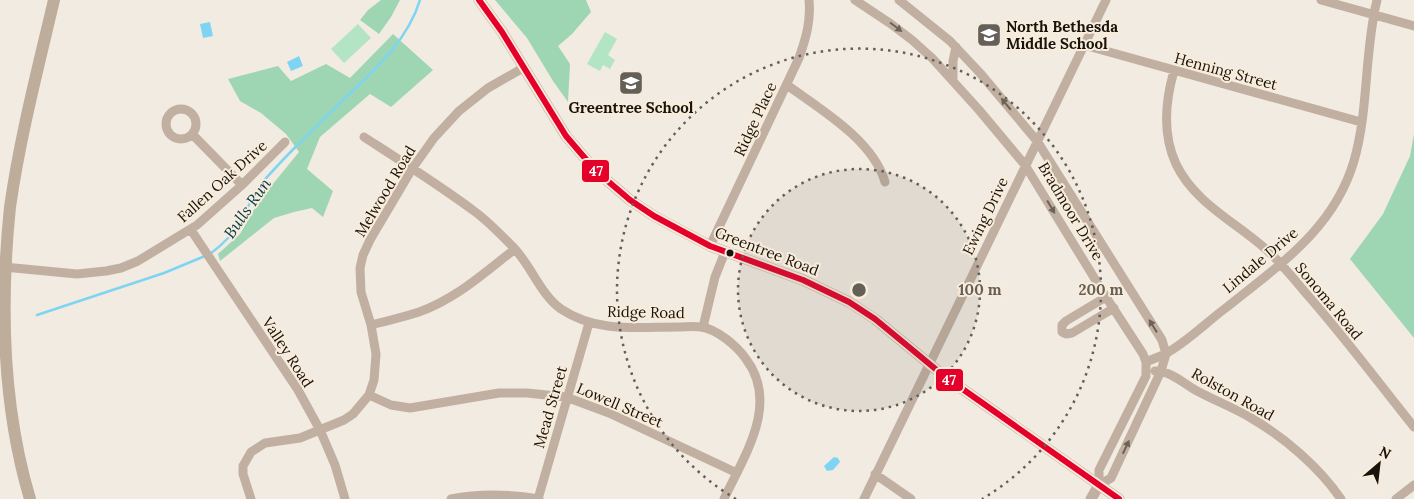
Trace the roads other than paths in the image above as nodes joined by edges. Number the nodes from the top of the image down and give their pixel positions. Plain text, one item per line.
1 (54, 0) edge
2 (479, 0) edge
3 (809, 0) edge
4 (855, 0) edge
5 (899, 0) edge
6 (1106, 0) edge
7 (1321, 0) edge
8 (1377, 0) edge
9 (1374, 14) junction
10 (1414, 26) edge
11 (1084, 45) junction
12 (956, 47) junction
13 (523, 68) junction
14 (1174, 71) junction
15 (953, 80) junction
16 (787, 85) junction
17 (1361, 122) junction
18 (192, 134) dead end
19 (364, 137) dead end
20 (285, 142) dead end
21 (1037, 142) junction
22 (1026, 165) junction
23 (412, 169) junction
24 (885, 182) dead end
25 (242, 184) junction
26 (191, 230) junction
27 (710, 246) junction
28 (515, 248) junction
29 (725, 252) junction
30 (1280, 264) junction
31 (4, 267) junction
32 (1106, 297) junction
33 (1114, 308) junction
34 (588, 323) junction
35 (371, 325) junction
36 (702, 327) junction
37 (1166, 354) junction
38 (2, 358) edge
39 (1146, 362) junction
40 (928, 364) junction
41 (1161, 371) junction
42 (1147, 372) junction
43 (369, 395) junction
44 (566, 397) junction
45 (1414, 428) edge
46 (320, 430) junction
47 (736, 473) junction
48 (875, 474) junction
49 (1099, 485) junction
50 (1414, 485) edge
51 (30, 499) edge
52 (251, 499) edge
53 (345, 499) edge
54 (451, 499) edge
55 (538, 499) edge
56 (724, 499) edge
57 (864, 499) edge
58 (911, 499) edge
59 (1091, 499) edge
60 (1119, 499) edge
61 (1341, 499) edge
62 (1396, 499) edge

1 - 31 main road
2 - 13 street, Greentree Road
3 - 16 street, Ridge Place
4 -> 15 street, Bradmoor Drive
5 - 12 street, Bradmoor Drive
6 - 11 street, Ewing Drive
7 - 9 street
8 - 9 street, Lindale Drive
9 - 10 street
9 - 17 street, Lindale Drive
11 - 14 street, Henning Street
11 - 21 street, Ewing Drive
12 - 15 street
21 -> 12 street, Bradmoor Drive
13 - 23 street, Melwood Road
13 - 27 street, Greentree Road
14 - 17 street, Henning Street
14 - 30 street, Sonoma Road
15 - 22 street, Bradmoor Drive
16 - 24 street
16 - 27 street, Ridge Place
17 - 30 street, Lindale Drive
18 - 25 street
19 - 23 street, Ridge Road
20 - 25 street, Fallen Oak Drive
21 - 22 street, Ewing Drive
37 -> 21 street, Bradmoor Drive
22 -> 32 street, Bradmoor Drive
22 - 40 street, Ewing Drive
23 - 28 street, Ridge Road
23 - 35 street, Melwood Road
25 - 26 street, Fallen Oak Drive
26 - 31 street, Fallen Oak Drive
26 - 46 street, Valley Road
27 - 29 street, Greentree Road
28 - 34 street, Ridge Road
28 - 35 street
29 - 36 street
29 - 40 street, Greentree Road
30 - 37 street, Lindale Drive
30 - 45 street, Sonoma Road
31 - 38 main road
32 - 33 street, Bradmoor Drive
32 - 33 street
33 - 39 street, Bradmoor Drive
34 - 36 street, Ridge Road
34 - 44 street, Mead Street
35 - 43 street, Melwood Road
36 - 47 street, Ridge Road
37 - 39 street, Lindale Drive
37 - 41 street
38 - 51 main road
39 - 42 street, Bradmoor Drive
40 - 48 street, Ewing Drive
40 - 49 street, Greentree Road
41 - 42 street
49 -> 41 street
41 - 61 street, Rolston Road
42 - 49 street
43 - 44 street, Lowell Street
43 - 46 street, Melwood Road
44 - 47 street, Lowell Street
44 - 55 street, Mead Street
46 - 52 street, Melwood Road
46 - 53 street, Valley Road
47 - 56 street, Ridge Road
48 - 57 street, Ewing Drive
48 - 58 street
49 - 59 street
49 - 60 street, Greentree Road
50 - 62 street
54 - 55 street

